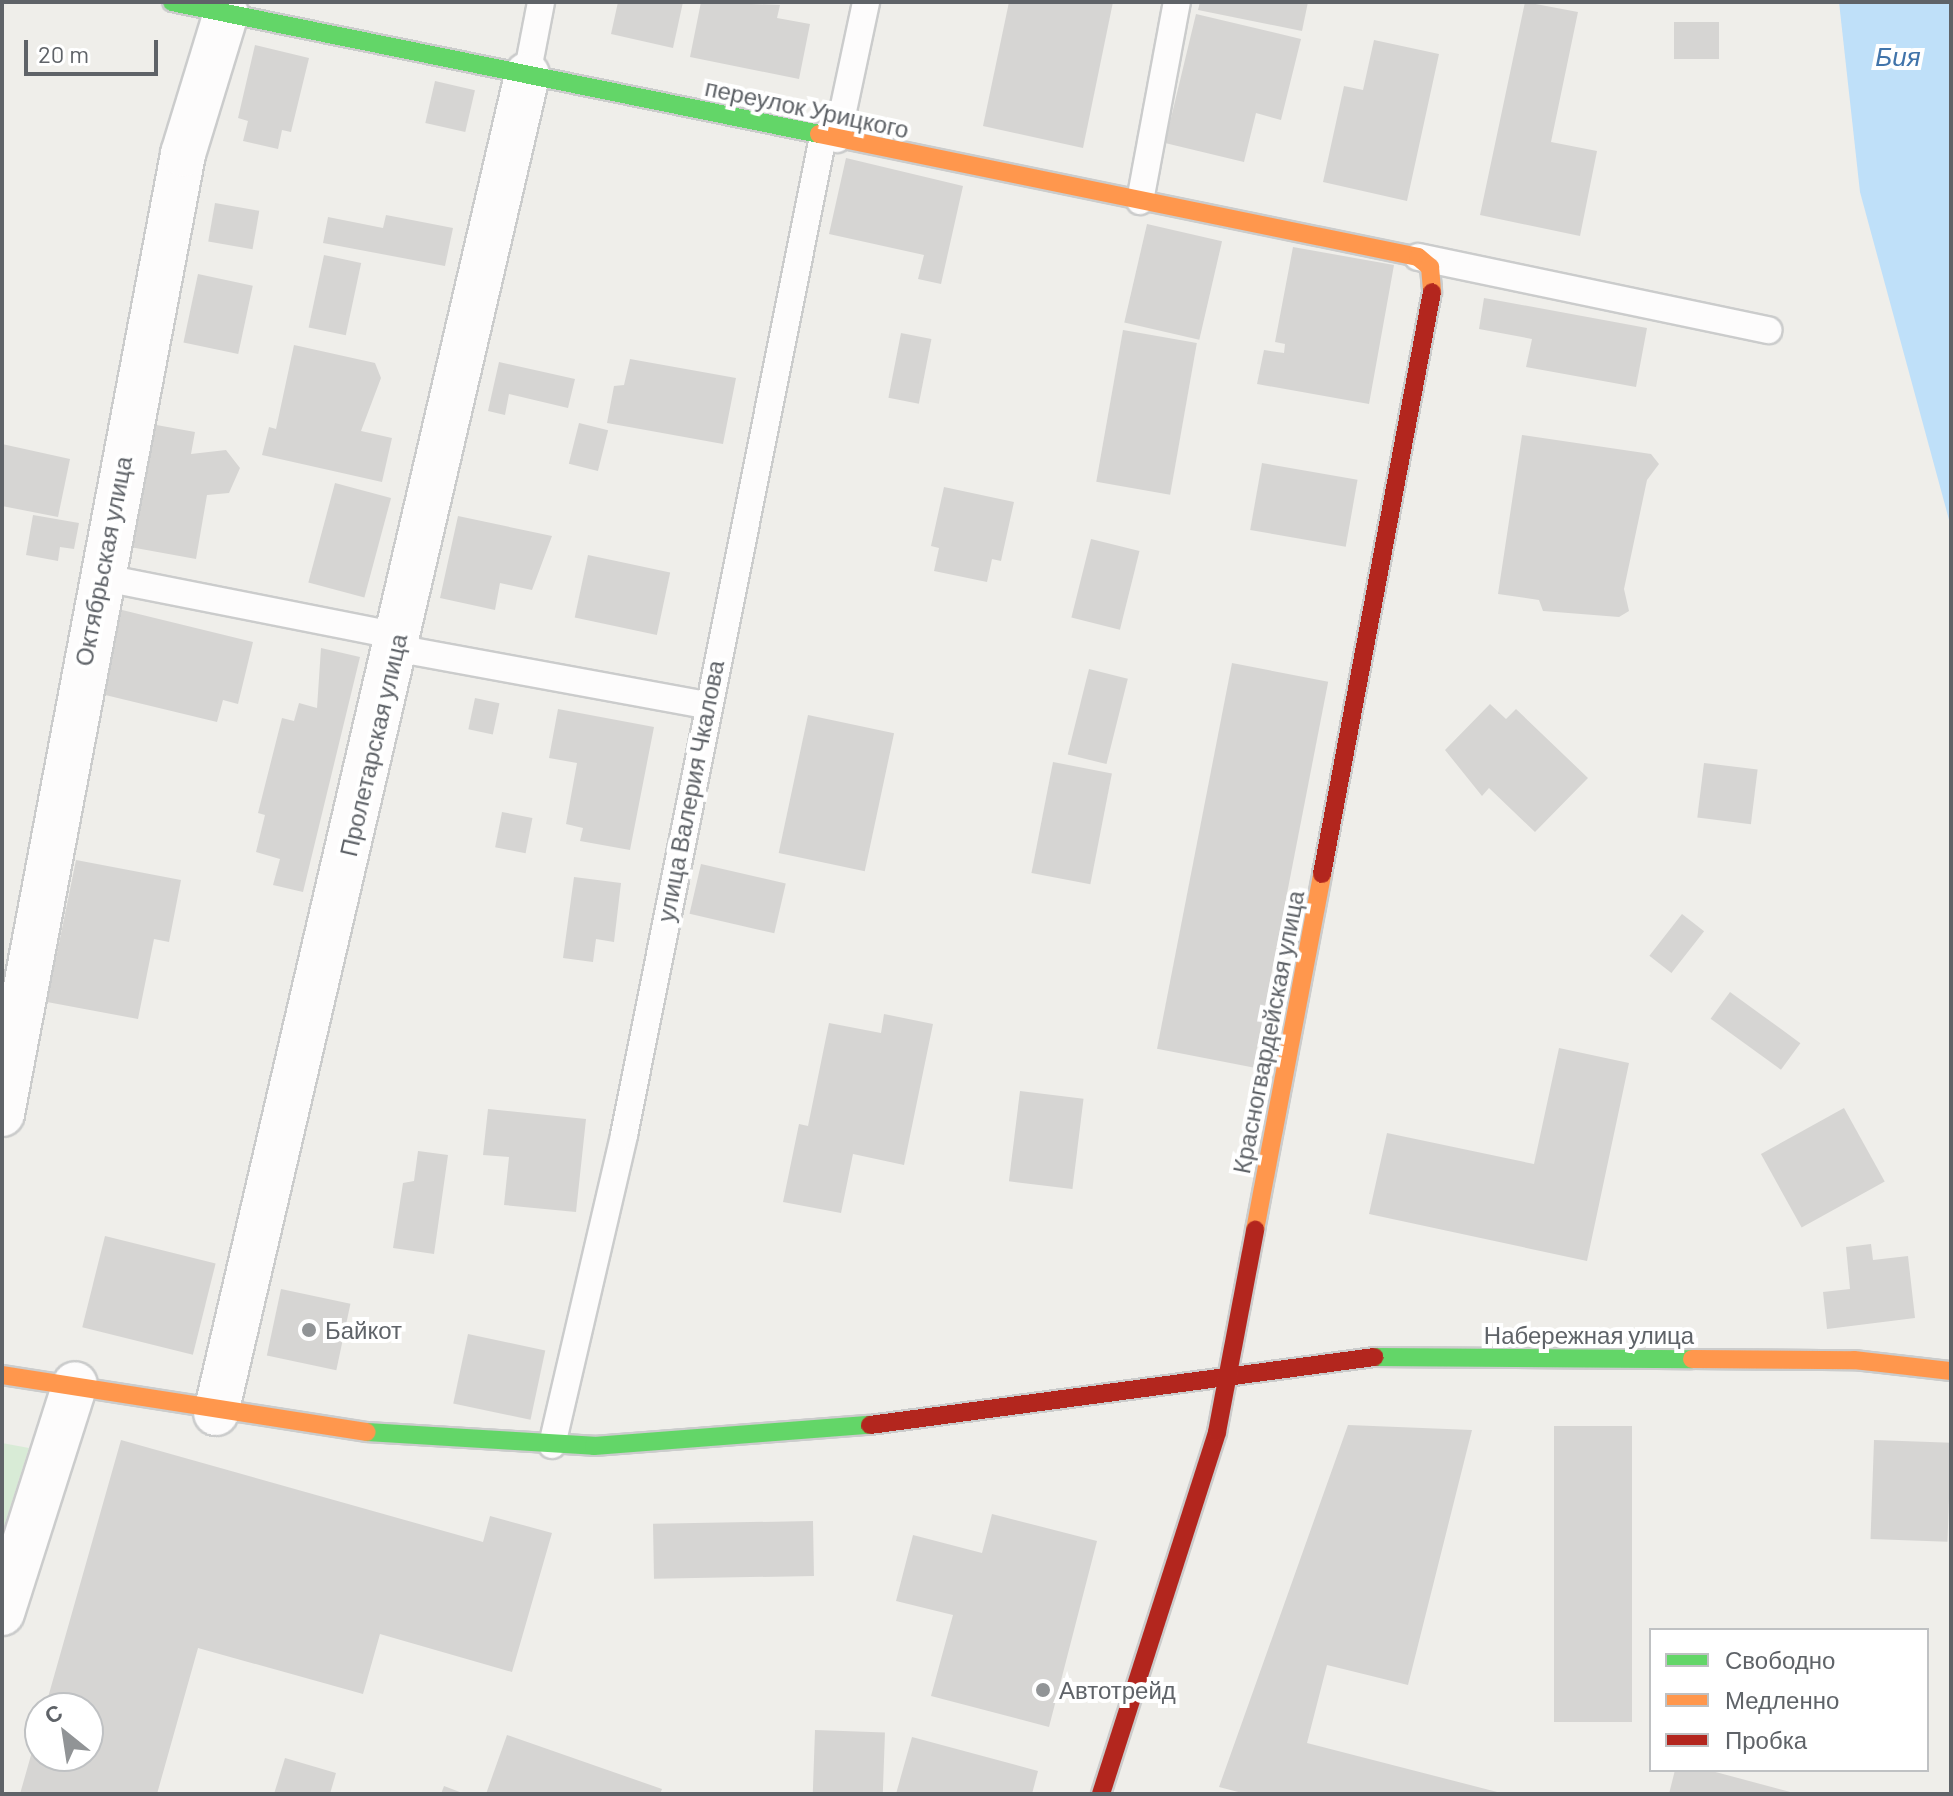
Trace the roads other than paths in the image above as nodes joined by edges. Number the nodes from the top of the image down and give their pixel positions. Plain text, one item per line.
1 (172, 2) edge
2 (541, 2) edge
3 (866, 2) edge
4 (1177, 2) edge
5 (227, 8) edge
6 (527, 75) junction
7 (830, 138) junction
8 (1140, 201) junction
9 (1424, 262) junction
10 (1768, 330) dead end
11 (100, 577) junction
12 (397, 642) junction
13 (706, 705) junction
14 (2, 1114) edge
15 (1951, 1371) edge
16 (2, 1375) edge
17 (1227, 1379) junction
18 (75, 1384) junction
19 (216, 1413) junction
20 (552, 1445) junction
21 (2, 1613) edge
22 (1101, 1794) edge

1 - 5 street, переулок Урицкого
2 - 6 lane
3 - 7 lane, улица Валерия Чкалова
4 - 8 lane
5 - 6 street, переулок Урицкого
5 - 11 street, Октябрьская улица
6 - 7 street, переулок Урицкого
6 - 12 street, Пролетарская улица
7 - 8 street, переулок Урицкого
7 - 13 lane, улица Валерия Чкалова
8 - 9 street, переулок Урицкого
9 - 10 lane
9 - 17 street, Красногвардейская улица
11 - 12 lane
11 - 14 street, Октябрьская улица
12 - 13 lane
12 - 19 street, Пролетарская улица
13 - 20 lane, улица Валерия Чкалова
15 - 17 street, Набережная улица
16 - 18 street, Набережная улица
17 - 20 street, Набережная улица
17 - 22 street, Красногвардейская улица
18 - 19 street, Набережная улица
18 - 21 street
19 - 20 street, Набережная улица

